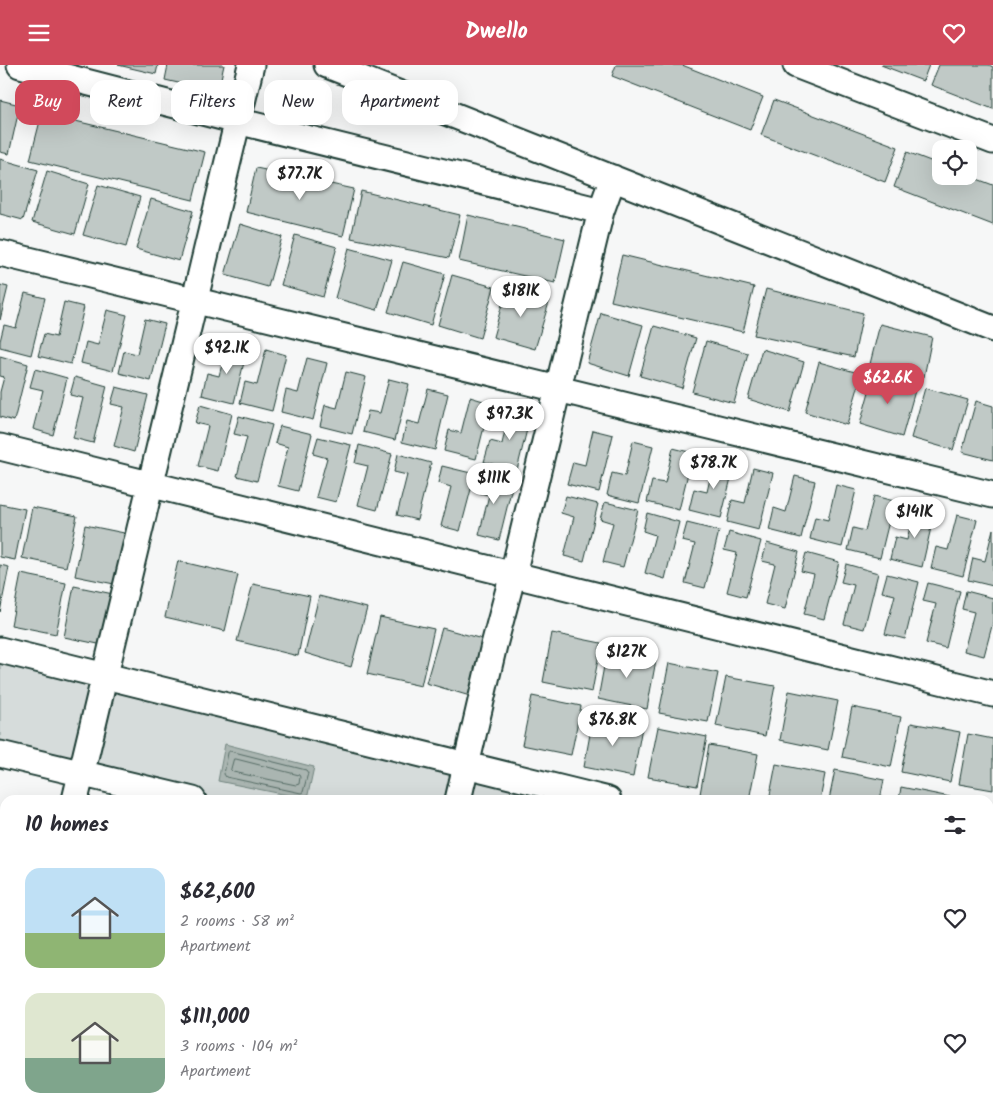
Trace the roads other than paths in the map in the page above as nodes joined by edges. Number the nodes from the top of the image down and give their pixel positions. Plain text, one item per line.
1 (20, 65) edge
2 (251, 65) edge
3 (327, 65) edge
4 (796, 65) edge
5 (247, 80) edge
6 (171, 104) edge
7 (236, 125) edge
8 (253, 125) edge
9 (993, 141) edge
10 (612, 178) junction
11 (601, 211) junction
12 (0, 253) edge
13 (195, 300) junction
14 (993, 329) edge
15 (558, 389) junction
16 (0, 447) edge
17 (151, 484) junction
18 (993, 495) edge
19 (513, 574) junction
20 (0, 650) edge
21 (105, 677) junction
22 (993, 694) edge
23 (0, 754) edge
24 (466, 765) junction
25 (82, 773) junction
26 (76, 795) edge
27 (172, 795) edge
28 (459, 795) edge
29 (588, 795) edge

1 - 6 street
2 - 5 street
3 - 10 street
4 - 9 street
7 - 13 street
8 - 11 street
10 - 11 street
10 - 14 street
11 - 15 street
12 - 13 street
13 - 15 street
13 - 17 street
15 - 18 street
15 - 19 street
16 - 17 street
17 - 19 street
17 - 21 street
19 - 22 street
19 - 24 street
20 - 21 street
21 - 24 street
21 - 25 street
23 - 25 street
24 - 28 street
24 - 29 street
25 - 26 street
25 - 27 street

